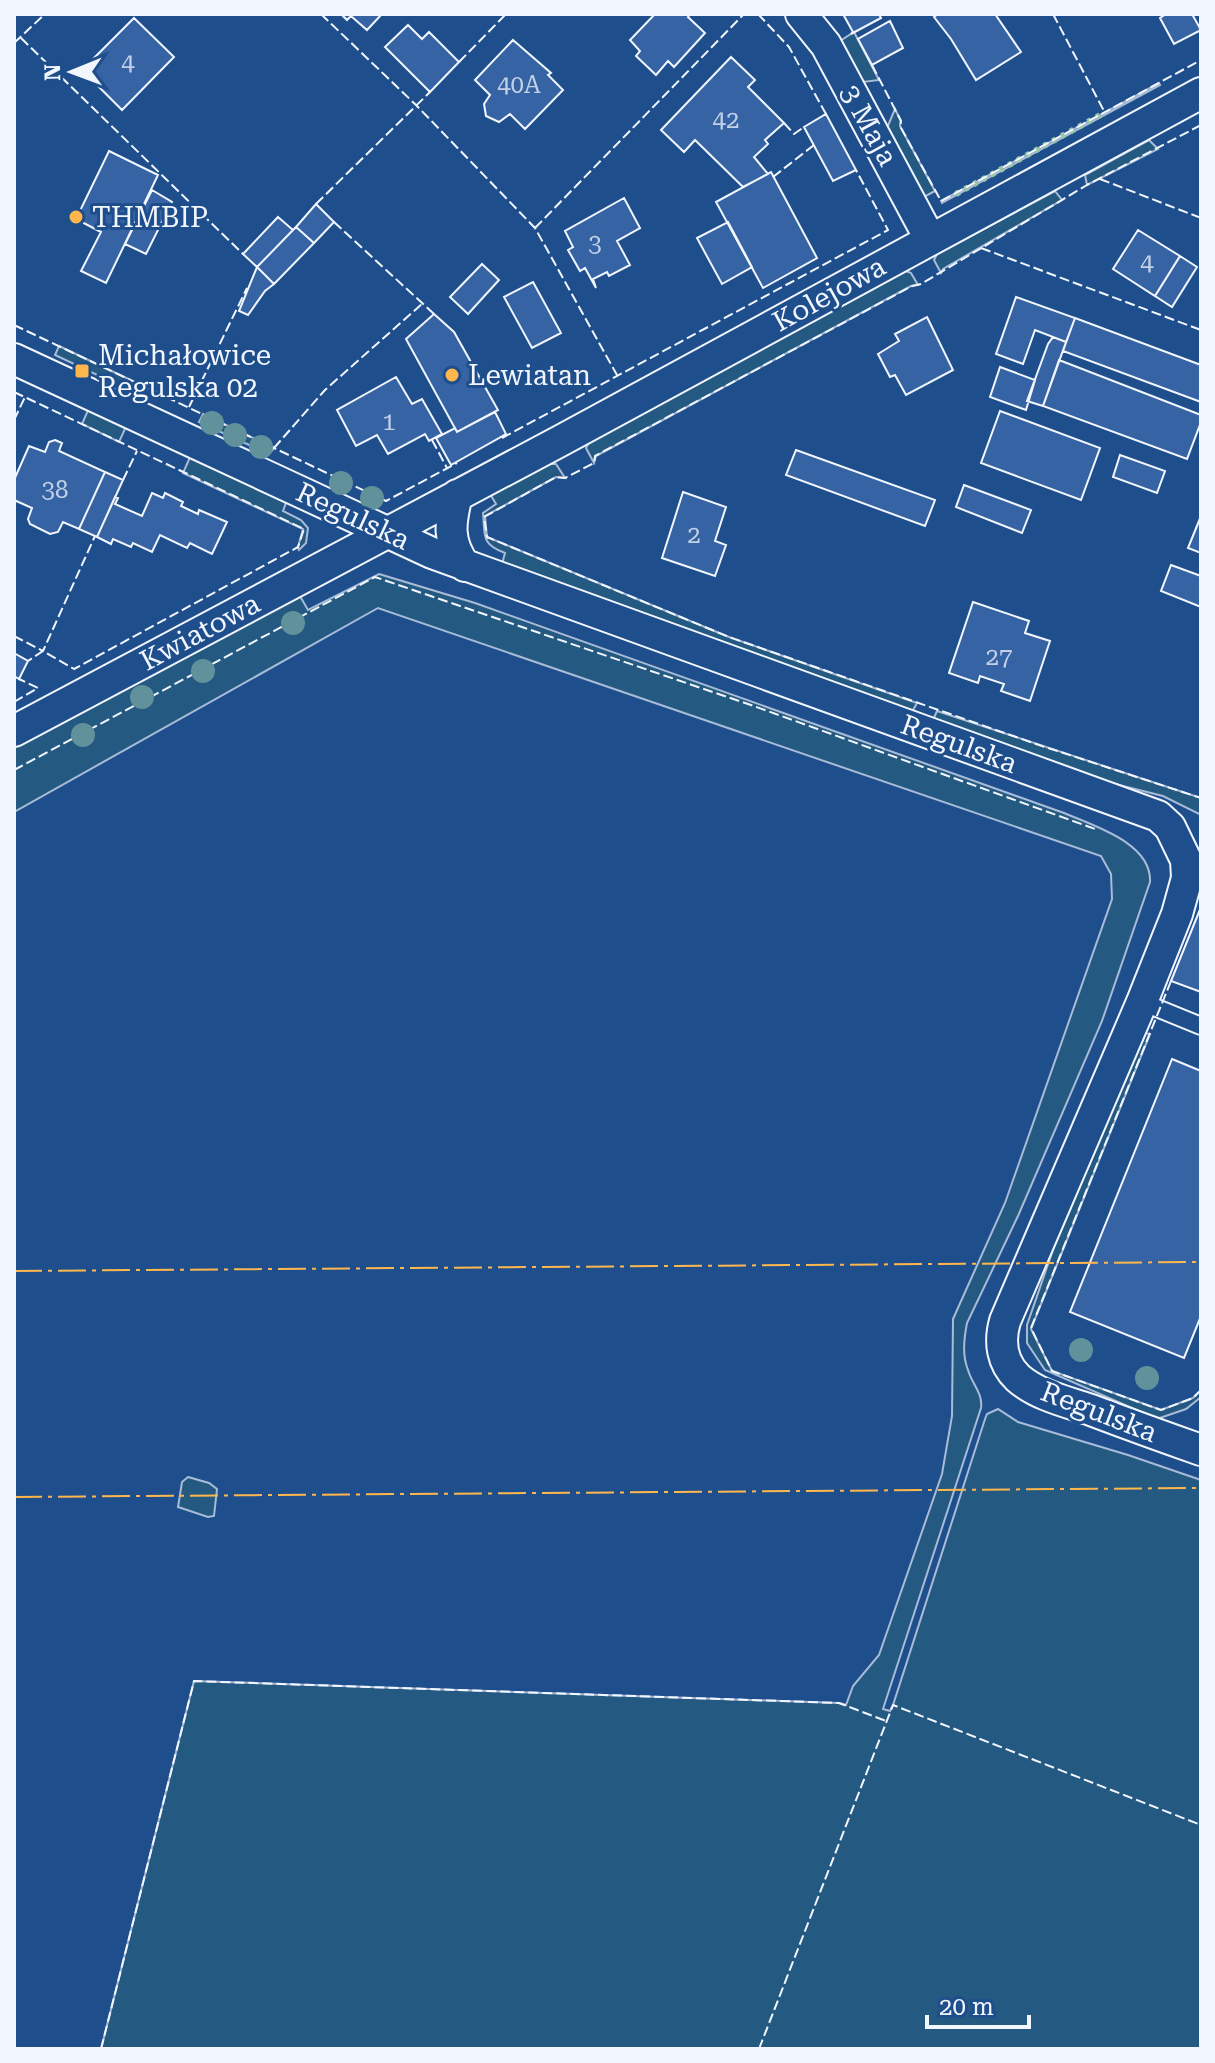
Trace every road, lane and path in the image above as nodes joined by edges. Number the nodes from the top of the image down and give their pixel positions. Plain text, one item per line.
1 (801, 14) edge
2 (1201, 93) edge
3 (930, 239) junction
4 (14, 359) edge
5 (457, 495) junction
6 (386, 533) junction
7 (465, 566) junction
8 (14, 731) edge
9 (1142, 1002) junction
10 (1201, 1026) edge
11 (1201, 1450) edge

1 - 3 street, 3 Maja
2 - 3 street, Kolejowa
3 - 5 street, Kolejowa
4 - 6 street, Regulska
5 - 6 street, Kolejowa
5 - 7 street
6 - 7 street, Regulska
6 - 8 street, Kwiatowa
7 - 9 street, Regulska
9 - 10 lane
9 - 11 street, Regulska

